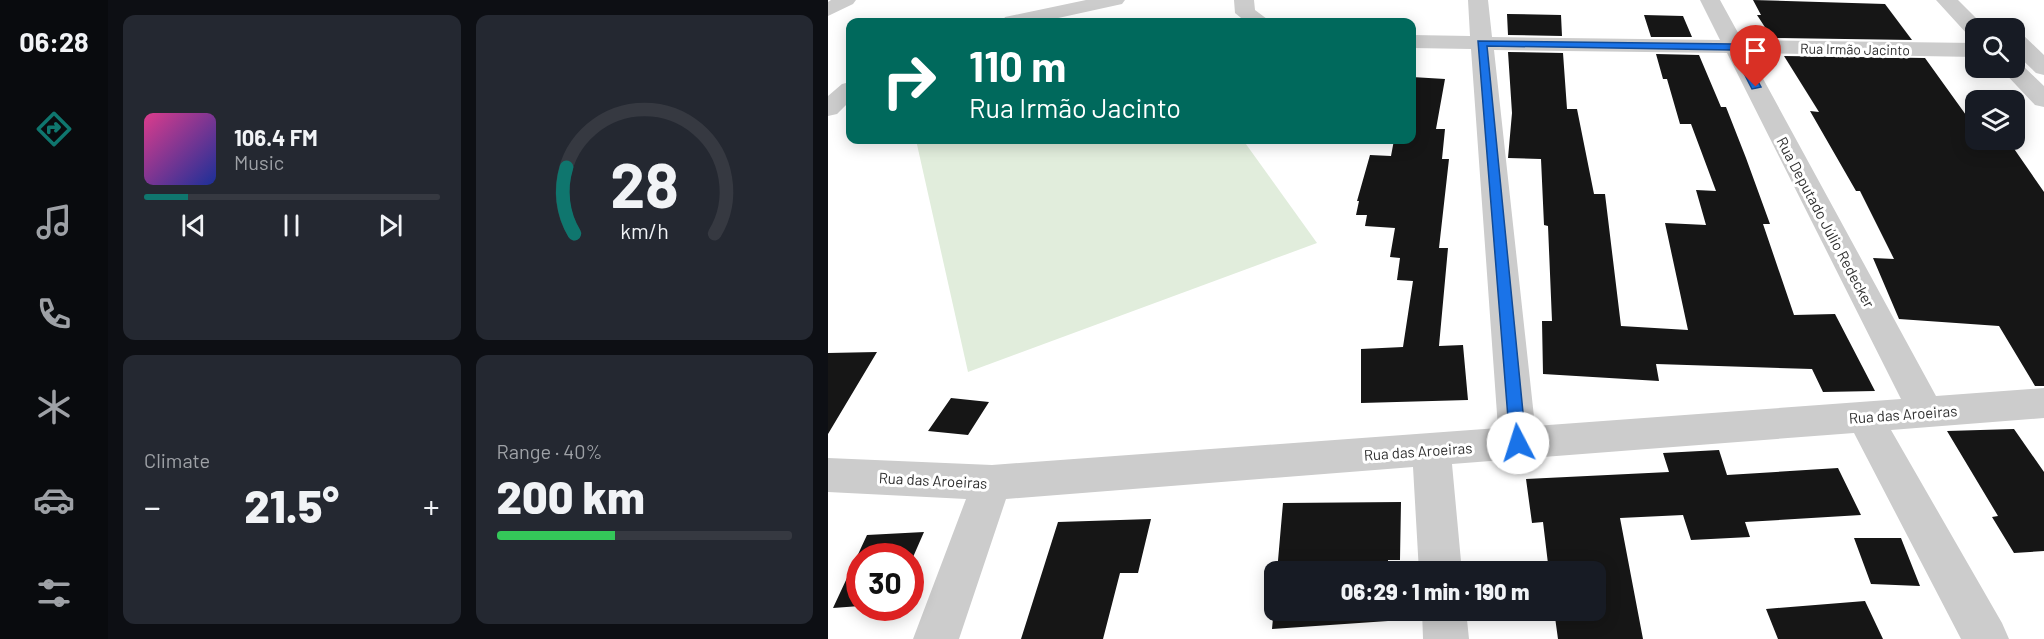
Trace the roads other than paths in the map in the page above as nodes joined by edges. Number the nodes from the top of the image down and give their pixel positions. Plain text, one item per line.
1 (846, 0) edge
2 (1115, 0) edge
3 (1226, 0) edge
4 (1478, 0) edge
5 (1710, 0) edge
6 (1946, 0) edge
7 (828, 10) edge
8 (1250, 12) edge
9 (1032, 18) edge
10 (1965, 19) edge
11 (1416, 42) edge
12 (1482, 43) junction
13 (1735, 47) junction
14 (1965, 50) edge
15 (2025, 54) edge
16 (2025, 59) edge
17 (2044, 68) edge
18 (846, 93) edge
19 (2044, 100) edge
20 (828, 109) edge
21 (2044, 403) edge
22 (1926, 412) junction
23 (1864, 417) junction
24 (1518, 443) junction
25 (1431, 450) junction
26 (828, 475) edge
27 (992, 483) junction
28 (1440, 561) edge
29 (1445, 621) edge
30 (936, 639) edge
31 (1446, 639) edge
32 (1986, 639) edge

1 - 7 street
2 - 9 street
3 - 8 street
4 - 12 street
5 - 13 street, Rua Deputado Júlio Redecker
6 - 10 street
11 - 12 street, Rua Irmão Jacinto
12 - 13 street, Rua Irmão Jacinto
12 - 24 street
13 - 14 street, Rua Irmão Jacinto
13 - 22 street, Rua Deputado Júlio Redecker
15 - 17 street
16 - 19 street
18 - 20 street
21 - 22 street, Rua das Aroeiras
22 - 23 street, Rua das Aroeiras
23 - 24 street, Rua das Aroeiras
23 - 32 street
24 - 25 street, Rua das Aroeiras
25 - 27 street, Rua das Aroeiras
25 - 28 street
26 - 27 street, Rua das Aroeiras
27 - 30 street
29 - 31 street

